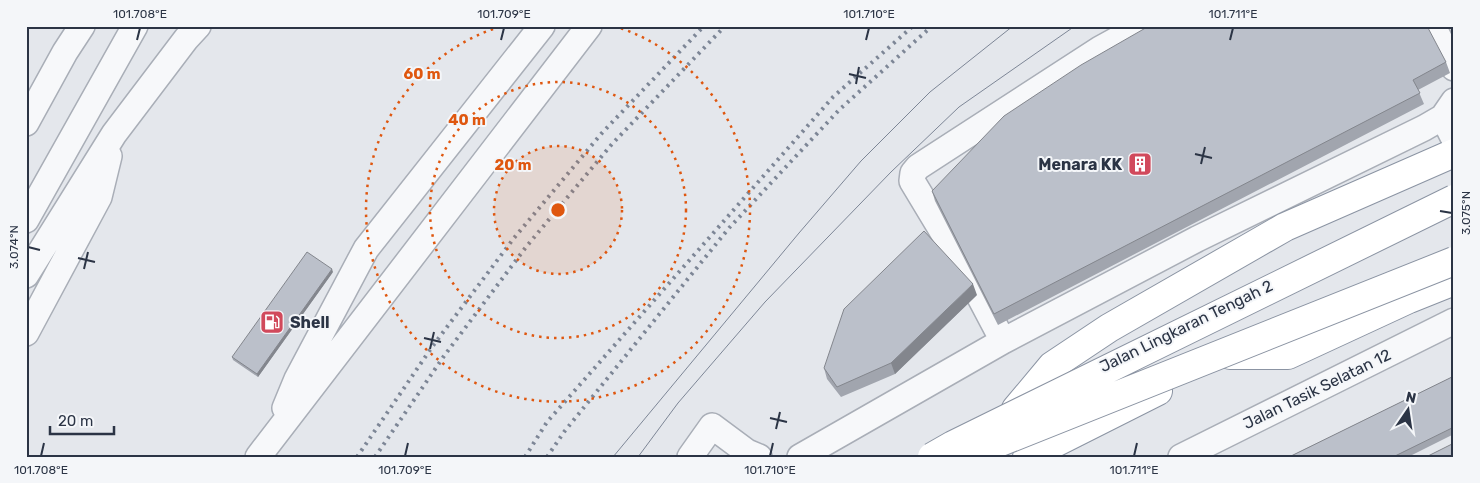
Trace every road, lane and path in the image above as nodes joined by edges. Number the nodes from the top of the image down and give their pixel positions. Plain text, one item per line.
1 (82, 26) edge
2 (135, 26) edge
3 (198, 26) edge
4 (542, 26) edge
5 (589, 26) edge
6 (1142, 26) edge
7 (1433, 26) edge
8 (1454, 68) edge
9 (1448, 109) edge
10 (26, 123) edge
11 (114, 134) junction
12 (1454, 139) edge
13 (1454, 154) edge
14 (1454, 198) edge
15 (26, 220) edge
16 (1454, 253) edge
17 (1454, 261) edge
18 (26, 275) edge
19 (1454, 281) edge
20 (1454, 321) edge
21 (26, 333) edge
22 (1003, 341) junction
23 (1230, 355) junction
24 (1016, 409) junction
25 (273, 436) junction
26 (1191, 455) edge
27 (258, 457) edge
28 (690, 457) edge
29 (759, 457) edge
30 (800, 457) edge
31 (920, 457) edge
32 (932, 457) edge
33 (964, 457) edge
34 (1027, 457) edge

1 - 10 street
2 - 15 street
3 - 11 street
4 - 25 street
5 - 25 street
6 - 22 street
7 - 8 street
9 - 12 street
9 - 22 street
11 - 18 street
11 - 21 street
13 - 24 highway
14 - 24 highway, Jalan Lingkaran Tengah 2
14 - 32 highway, bridge
16 - 23 highway
17 - 33 highway, bridge
19 - 23 highway
20 - 26 street, Jalan Tasik Selatan 12
22 - 30 street
23 - 34 highway
24 - 31 highway, Jalan Lingkaran Tengah 2
25 - 27 street
28 - 29 street

